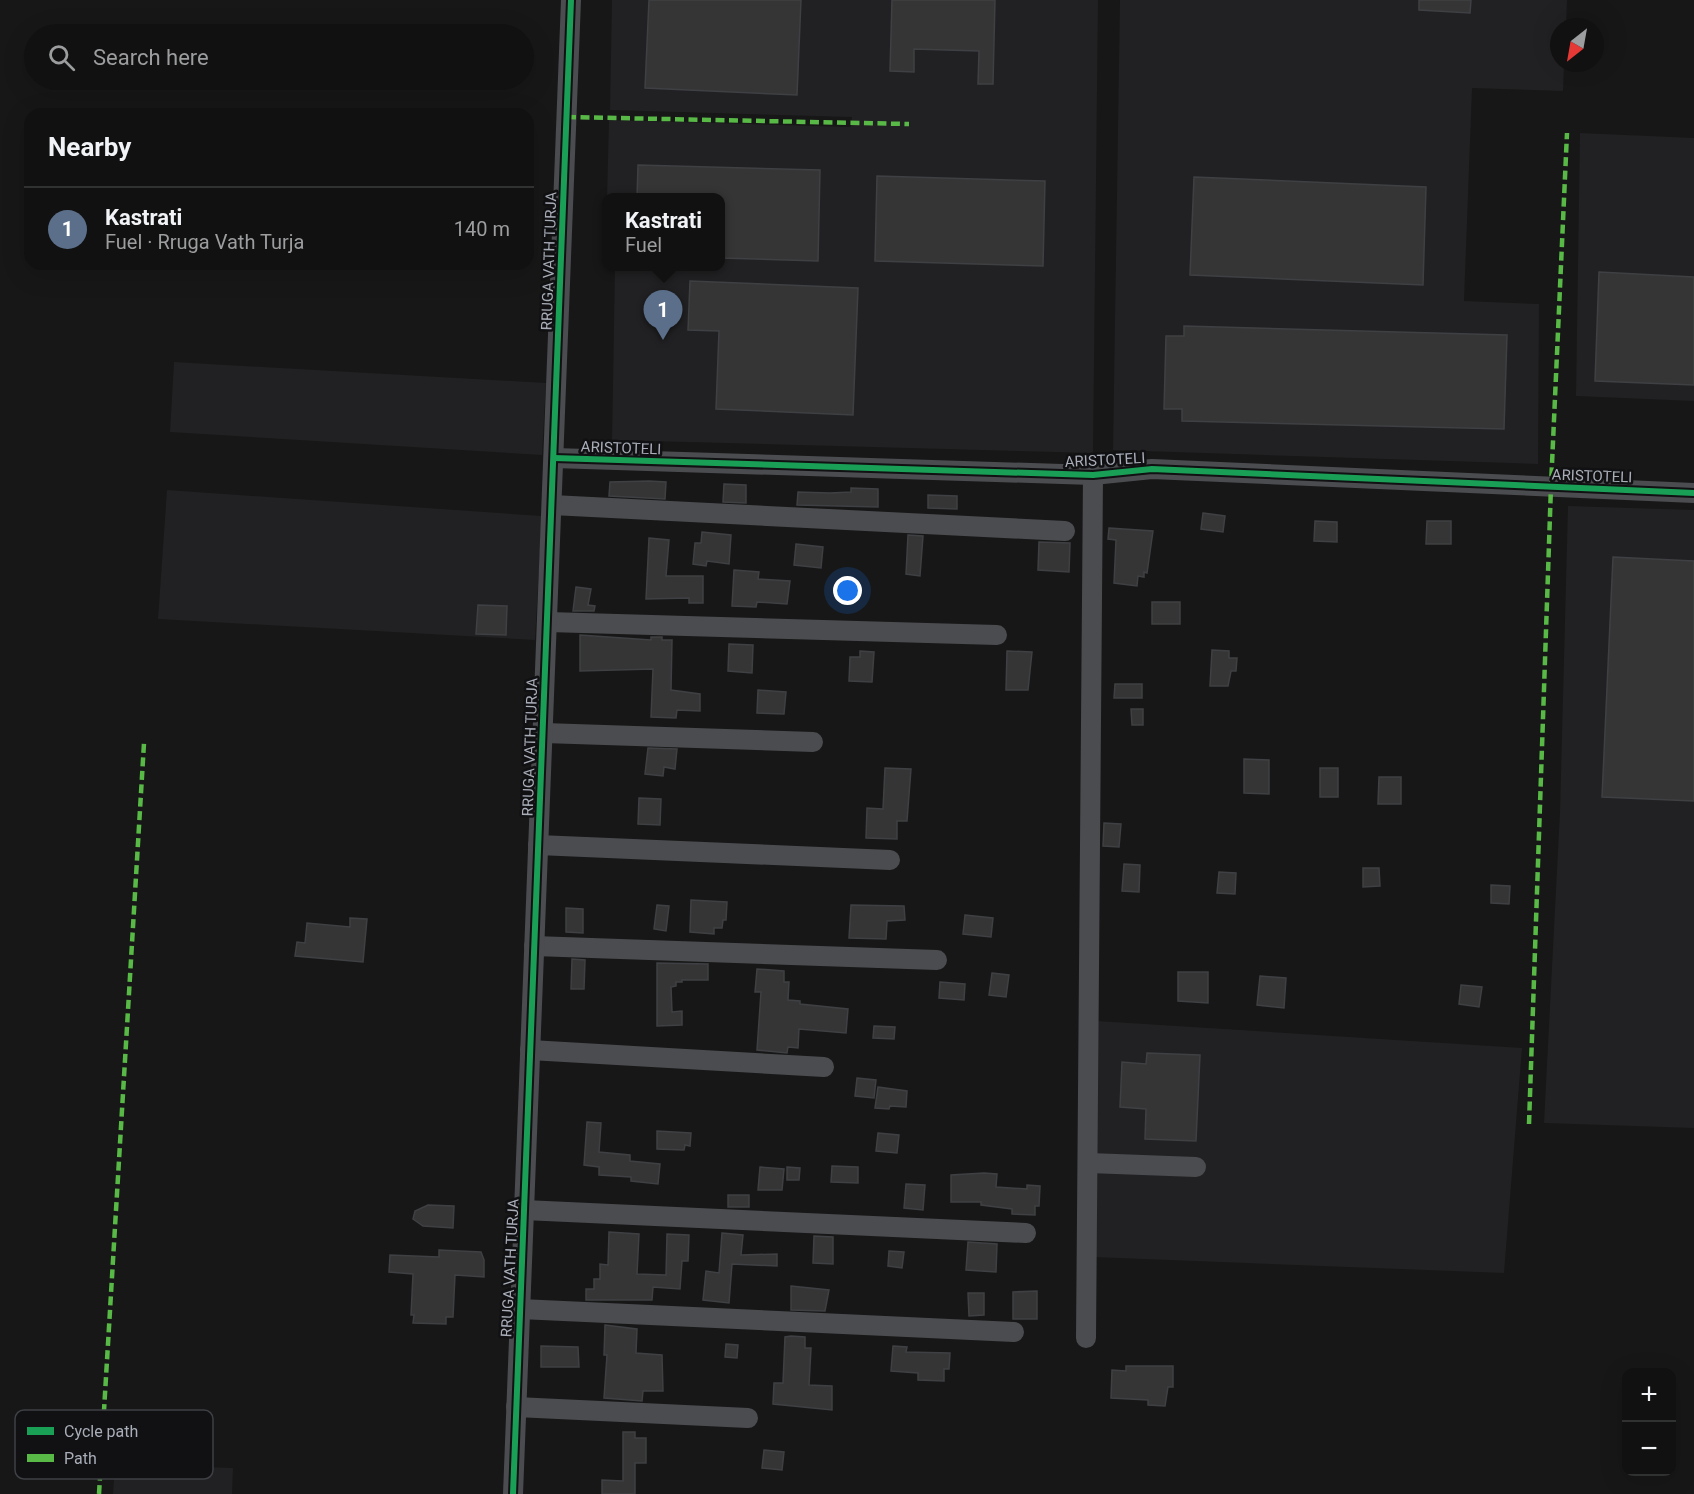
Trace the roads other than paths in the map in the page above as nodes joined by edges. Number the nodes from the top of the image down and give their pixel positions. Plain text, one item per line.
1 (571, 0) edge
2 (554, 458) junction
3 (1093, 475) junction
4 (1694, 493) edge
5 (552, 505) junction
6 (1065, 531) dead end
7 (548, 622) junction
8 (997, 635) dead end
9 (544, 733) junction
10 (813, 742) dead end
11 (538, 844) junction
12 (890, 860) dead end
13 (534, 946) junction
14 (937, 960) dead end
15 (530, 1050) junction
16 (824, 1067) dead end
17 (1089, 1163) junction
18 (1196, 1167) dead end
19 (524, 1210) junction
20 (1026, 1233) dead end
21 (520, 1309) junction
22 (1014, 1332) dead end
23 (1086, 1338) dead end
24 (516, 1407) junction
25 (748, 1418) dead end
26 (513, 1494) edge

1 - 2 street, RRUGA VATH TURJA
2 - 3 street, ARISTOTELI
2 - 5 street, RRUGA VATH TURJA
3 - 4 street, ARISTOTELI
3 - 17 street
5 - 6 street
5 - 7 street, RRUGA VATH TURJA
7 - 8 street
7 - 9 street, RRUGA VATH TURJA
9 - 10 street
9 - 11 street, RRUGA VATH TURJA
11 - 12 street
11 - 13 street, RRUGA VATH TURJA
13 - 14 street
13 - 15 street, RRUGA VATH TURJA
15 - 16 street
15 - 19 street, RRUGA VATH TURJA
17 - 18 street
17 - 23 street
19 - 20 street
19 - 21 street, RRUGA VATH TURJA
21 - 22 street
21 - 24 street, RRUGA VATH TURJA
24 - 25 street
24 - 26 street, RRUGA VATH TURJA

